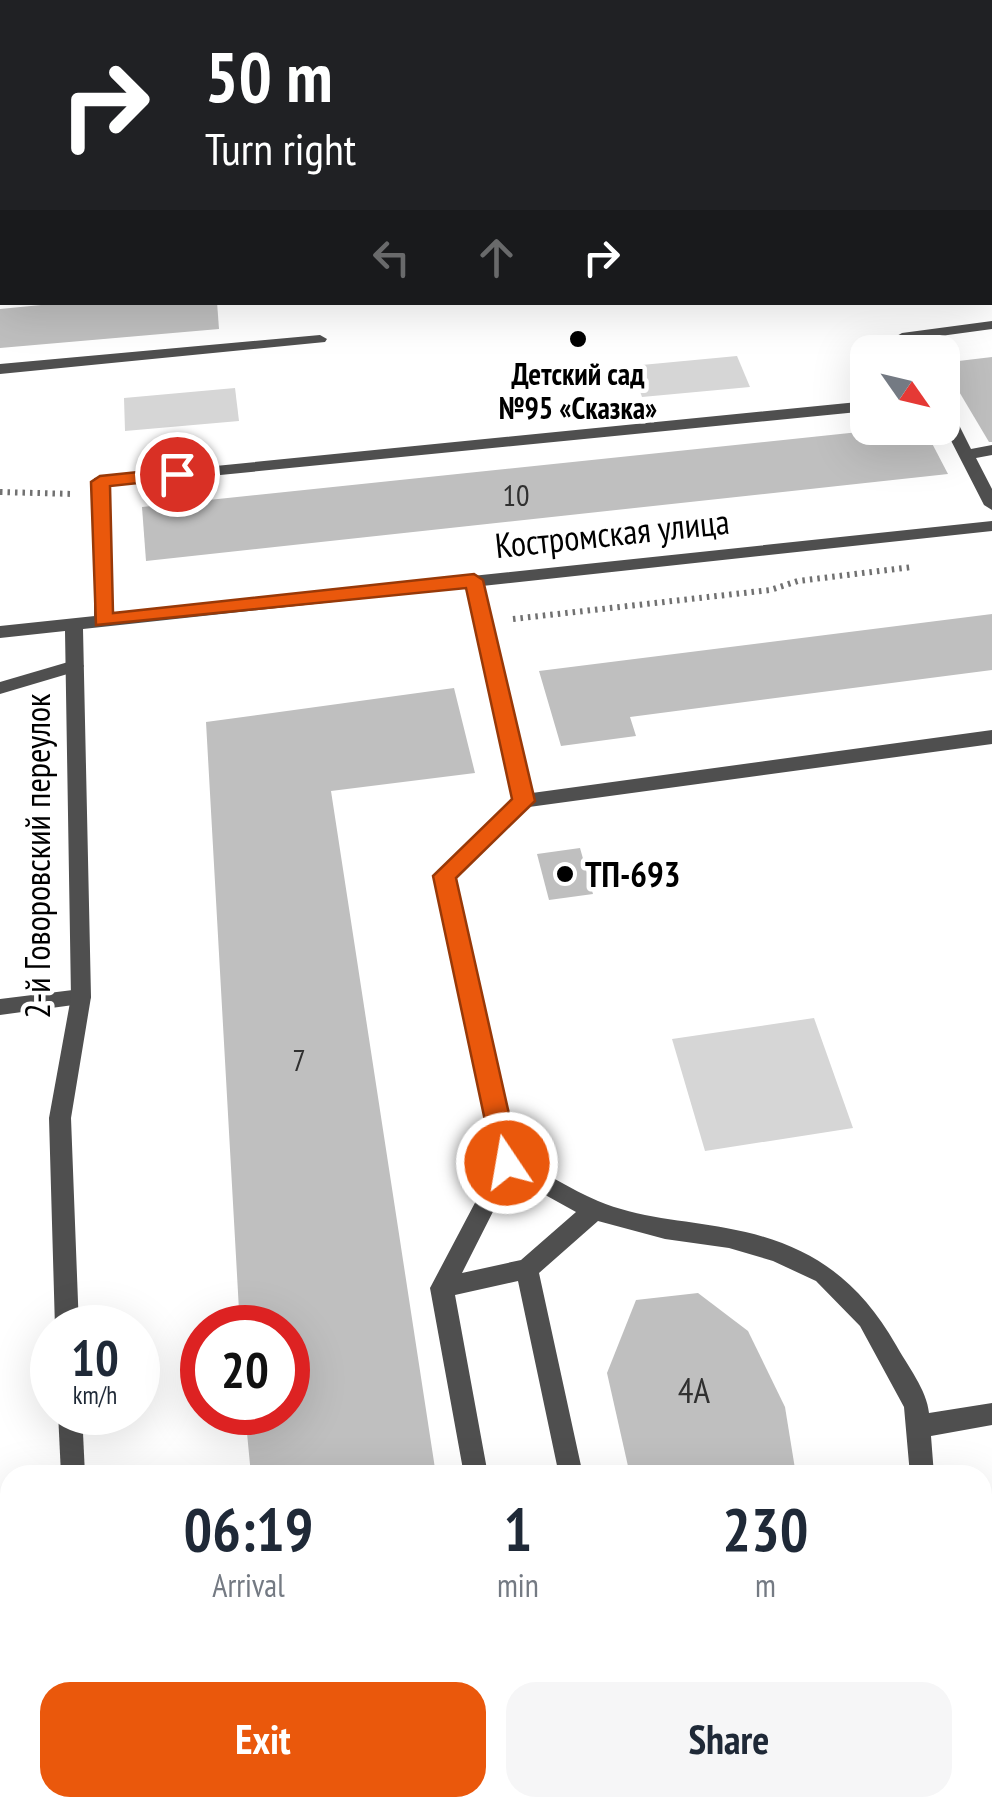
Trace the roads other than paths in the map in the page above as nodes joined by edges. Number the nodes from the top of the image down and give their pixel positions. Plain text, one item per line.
1 (992, 325) edge
2 (917, 335) edge
3 (320, 339) dead end
4 (0, 369) edge
5 (850, 408) edge
6 (960, 438) edge
7 (992, 450) edge
8 (969, 454) junction
9 (992, 506) edge
10 (992, 526) edge
11 (474, 580) junction
12 (103, 620) junction
13 (74, 623) junction
14 (0, 632) edge
15 (75, 666) junction
16 (0, 688) edge
17 (992, 737) edge
18 (524, 801) junction
19 (82, 998) junction
20 (0, 1008) edge
21 (507, 1163) junction
22 (594, 1210) junction
23 (527, 1269) junction
24 (442, 1288) junction
25 (66, 1305) edge
26 (992, 1414) edge
27 (918, 1427) junction
28 (71, 1435) edge
29 (72, 1465) edge
30 (474, 1465) edge
31 (568, 1465) edge
32 (921, 1465) edge

1 - 2 street
3 - 4 street
5 - 12 street
6 - 8 street
7 - 8 street
8 - 9 street
10 - 11 street, Костромская улица
11 - 12 street, Костромская улица
11 - 18 street
12 - 13 street, Костромская улица
13 - 14 street, Костромская улица
13 - 15 street, 2-й Говоровский переулок
15 - 16 street
15 - 19 street, 2-й Говоровский переулок
17 - 18 street
18 - 21 street
19 - 20 street
19 - 25 street, 2-й Говоровский переулок
21 - 22 street
21 - 24 street
22 - 23 street
22 - 27 street
23 - 24 street
23 - 31 street
24 - 30 street
26 - 27 street
27 - 32 street
28 - 29 street

